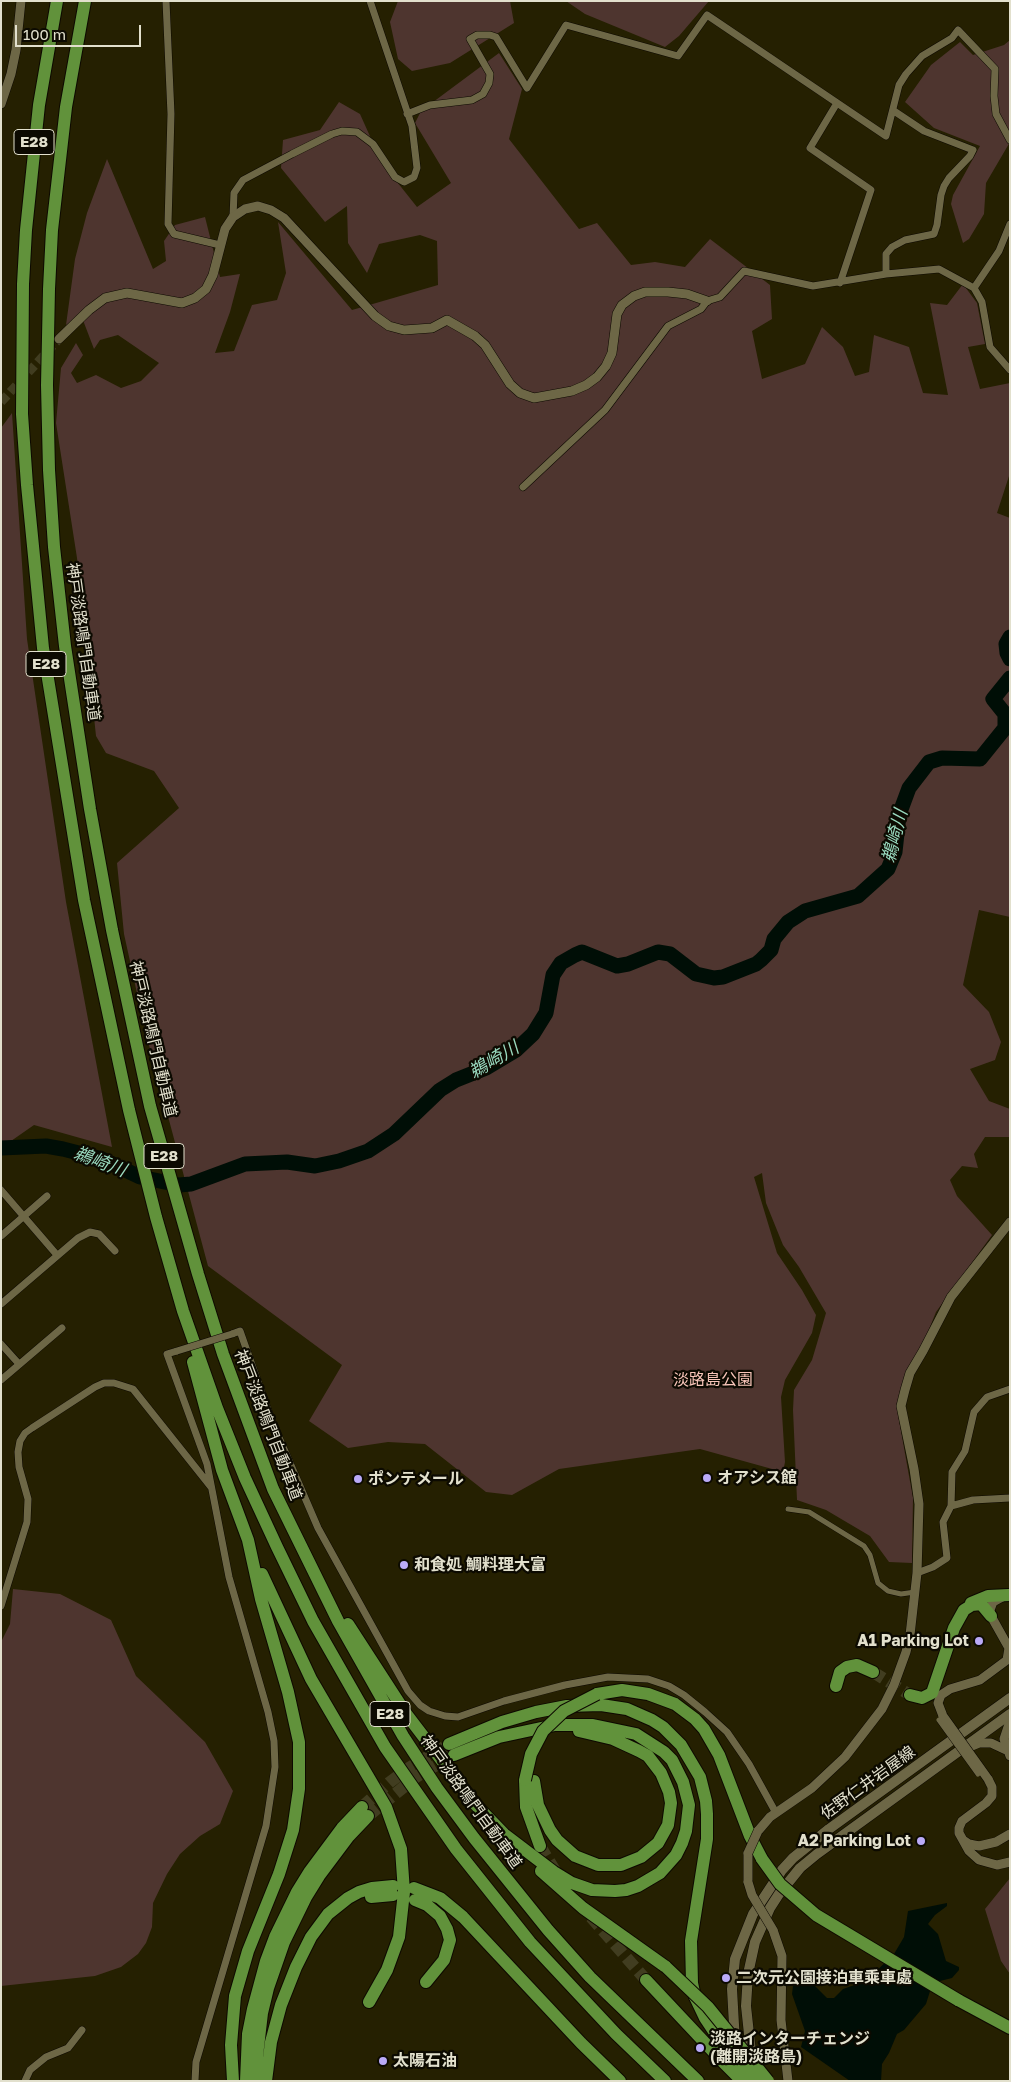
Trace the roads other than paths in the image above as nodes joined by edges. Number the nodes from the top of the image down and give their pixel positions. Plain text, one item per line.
1 (21, 1) edge
2 (57, 1) edge
3 (84, 1) edge
4 (166, 1) edge
5 (370, 1) edge
6 (837, 103) junction
7 (1, 104) edge
8 (894, 111) junction
9 (408, 114) junction
10 (1010, 140) edge
11 (233, 217) junction
12 (1010, 224) edge
13 (220, 245) junction
14 (886, 274) junction
15 (840, 283) junction
16 (974, 288) junction
17 (707, 301) junction
18 (60, 339) tunnel mouth
19 (1010, 370) edge
20 (523, 487) dead end
21 (1, 1190) edge
22 (47, 1196) dead end
23 (24, 1216) junction
24 (1010, 1222) edge
25 (1, 1236) edge
26 (116, 1251) dead end
27 (58, 1255) junction
28 (1, 1304) edge
29 (183, 1311) junction
30 (62, 1328) dead end
31 (1, 1344) edge
32 (19, 1364) junction
33 (1, 1380) edge
34 (1010, 1388) edge
35 (212, 1489) junction
36 (1010, 1498) edge
37 (951, 1506) junction
38 (788, 1509) dead end
39 (248, 1540) junction
40 (917, 1573) junction
41 (314, 1575) junction
42 (915, 1592) junction
43 (1009, 1595) edge
44 (1, 1606) edge
45 (964, 1610) junction
46 (991, 1616) junction
47 (873, 1672) tunnel mouth
48 (836, 1686) dead end
49 (910, 1695) tunnel mouth
50 (1010, 1698) edge
51 (1010, 1714) edge
52 (941, 1718) junction
53 (1010, 1721) edge
54 (534, 1728) junction
55 (1008, 1753) edge
56 (928, 1772) junction
57 (978, 1774) dead end
58 (529, 1780) junction
59 (776, 1813) junction
60 (504, 1834) junction
61 (1010, 1834) edge
62 (961, 1838) junction
63 (540, 1846) tunnel mouth
64 (1010, 1862) edge
65 (393, 1891) dead end
66 (646, 1980) tunnel mouth
67 (426, 1982) dead end
68 (369, 2002) dead end
69 (1010, 2028) edge
70 (82, 2030) dead end
71 (25, 2080) edge
72 (195, 2081) edge
73 (233, 2081) edge
74 (246, 2081) edge
75 (258, 2081) edge
76 (266, 2081) edge
77 (620, 2081) edge
78 (666, 2081) edge
79 (698, 2081) edge
80 (741, 2081) edge
81 (754, 2081) edge
82 (768, 2081) edge
83 (788, 2081) edge

1 - 7 street
2 - 29 highway, E28
3 - 41 highway, 神戸淡路鳴門自動車道 / E28
4 - 13 street
5 - 9 street
6 - 8 street
6 - 9 street
6 - 15 street
8 - 10 street
8 - 14 street
9 - 11 street
11 - 13 street
11 - 17 street
12 - 16 street
13 - 18 street
14 - 15 street
14 - 16 street
15 - 17 street
16 - 19 street
17 - 20 street
21 - 23 street
22 - 23 street
23 - 25 street
23 - 27 street
24 - 40 street
26 - 27 street
27 - 28 street
29 - 39 highway
29 - 78 highway, E28
30 - 32 street
31 - 32 street
32 - 33 street
34 - 37 street
35 - 44 street
35 - 59 street, bridge
35 - 72 street
36 - 37 street
37 - 40 street
38 - 42 street
39 - 68 highway
39 - 73 highway
40 - 42 street
41 - 60 highway
41 - 79 highway, 神戸淡路鳴門自動車道 / E28
42 - 59 street
43 - 45 highway
43 - 46 street
45 - 46 highway
45 - 49 highway
46 - 52 street
47 - 48 highway
50 - 80 main road, 佐野仁井岩屋線
51 - 56 main road, 佐野仁井岩屋線
52 - 57 street, bridge
52 - 62 street, bridge
53 - 55 street
54 - 58 highway
54 - 60 highway
54 - 81 highway, bridge
55 - 56 street
56 - 81 main road, 佐野仁井岩屋線
58 - 63 highway
58 - 69 highway, bridge
59 - 83 street, bridge
60 - 82 highway, bridge
61 - 62 street
62 - 64 street
65 - 76 highway
66 - 80 highway, bridge
67 - 77 highway
70 - 71 street
74 - 75 highway

